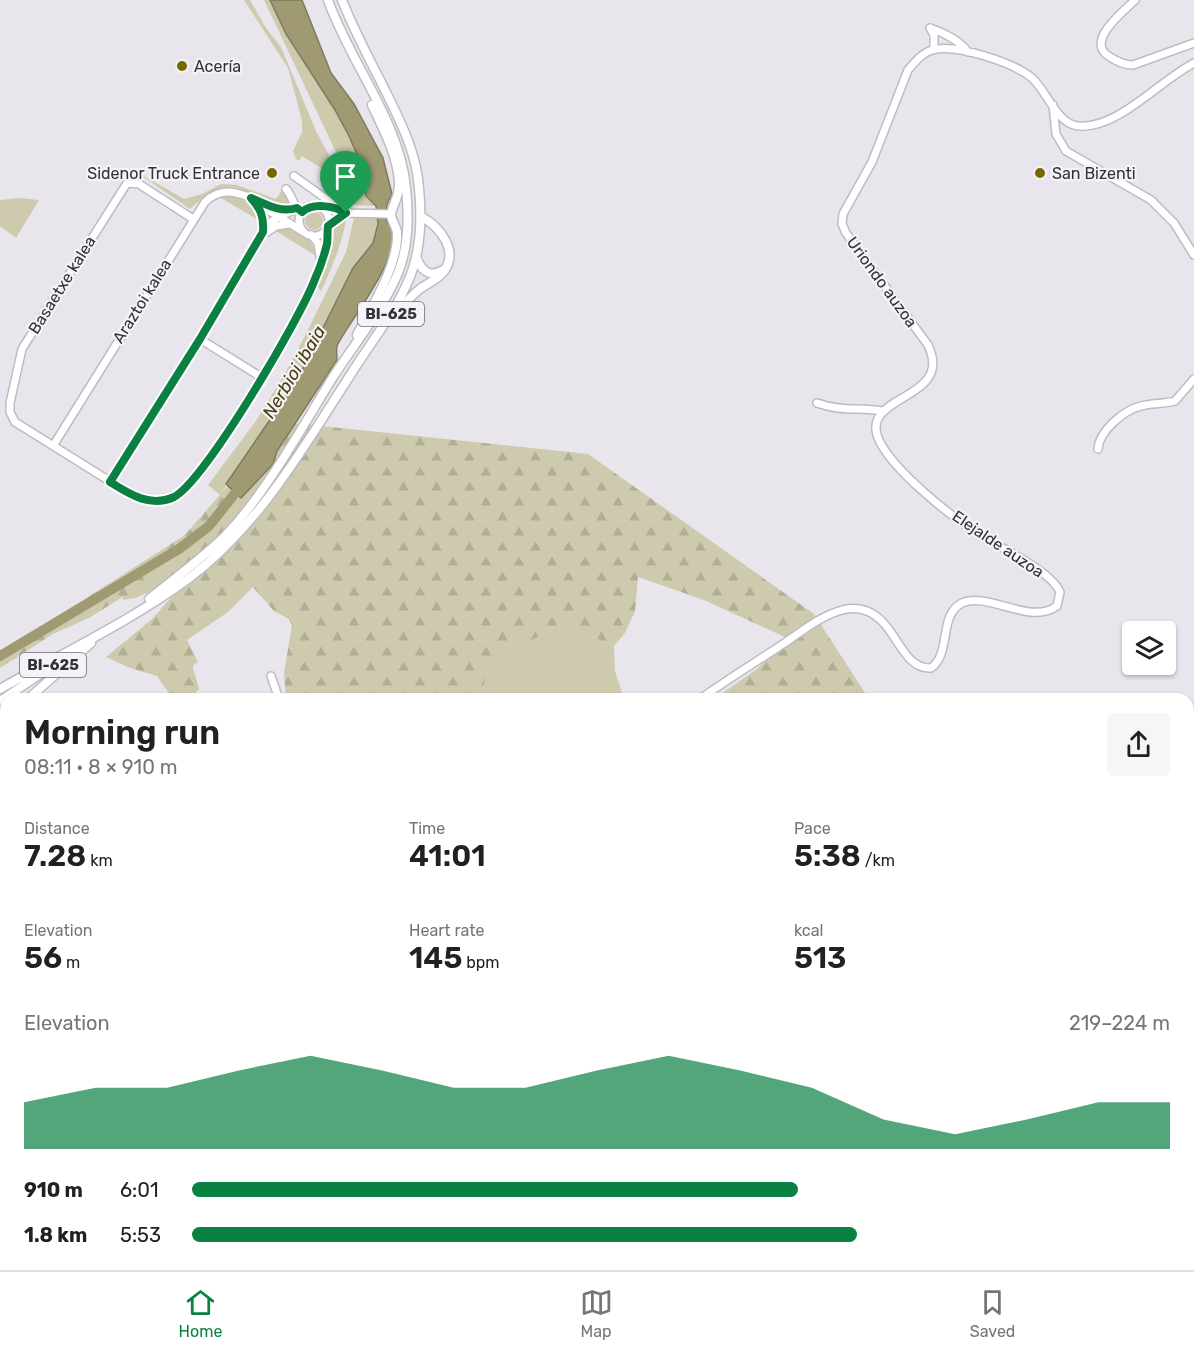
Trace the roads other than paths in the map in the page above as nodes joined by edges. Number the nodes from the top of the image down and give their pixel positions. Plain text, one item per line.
1 (328, 0) edge
2 (342, 0) edge
3 (1134, 0) edge
4 (341, 30) junction
5 (1194, 43) edge
6 (934, 49) junction
7 (968, 52) junction
8 (1194, 63) edge
9 (1053, 105) junction
10 (294, 176) dead end
11 (286, 189) dead end
12 (251, 198) junction
13 (320, 207) junction
14 (296, 210) junction
15 (343, 211) junction
16 (391, 214) junction
17 (404, 214) dead end
18 (278, 217) junction
19 (422, 217) dead end
20 (193, 219) junction
21 (290, 224) junction
22 (327, 227) junction
23 (304, 231) junction
24 (263, 232) junction
25 (311, 235) junction
26 (254, 249) junction
27 (416, 255) junction
28 (1194, 255) edge
29 (320, 263) junction
30 (446, 268) junction
31 (379, 334) junction
32 (200, 339) junction
33 (343, 362) junction
34 (261, 377) junction
35 (1194, 378) edge
36 (818, 404) dead end
37 (883, 411) junction
38 (53, 446) junction
39 (1098, 449) dead end
40 (110, 482) junction
41 (106, 630) junction
42 (271, 676) dead end
43 (0, 690) edge
44 (12, 693) edge
45 (35, 693) edge
46 (277, 693) edge
47 (709, 693) edge

1 - 4 main road, BI-625
2 - 27 main road, BI-625
3 - 5 street
4 - 16 main road
4 - 33 main road, BI-625
6 - 7 street
6 - 7 street
6 - 37 street, Uriondo auzoa
7 - 9 street
8 - 9 street
9 - 28 street
10 - 15 street
11 - 14 street
12 - 14 street
12 - 18 street
12 - 20 street, Araztoi kalea
12 - 24 street
13 - 14 street
13 - 15 street
13 - 22 street
14 - 18 street
14 - 23 street
15 - 16 street
15 - 22 street
16 - 17 main road
16 - 33 main road
18 - 21 street
18 - 24 street
19 - 30 main road
20 - 38 street, Araztoi kalea
20 - 38 street, Basaetxe kalea
21 - 23 street
21 - 26 street
22 - 25 street
22 - 29 street
23 - 25 street
24 - 26 street
25 - 29 street
26 - 32 street
27 - 30 main road
27 - 31 main road, BI-625
29 - 34 street
30 - 31 main road
31 - 41 main road, BI-625
32 - 34 street
32 - 40 street
33 - 41 main road, BI-625
34 - 40 street
35 - 39 street
36 - 37 street
37 - 47 street, Elejalde auzoa
38 - 40 street
41 - 43 main road
41 - 44 main road, BI-625
41 - 45 main road
42 - 46 street

